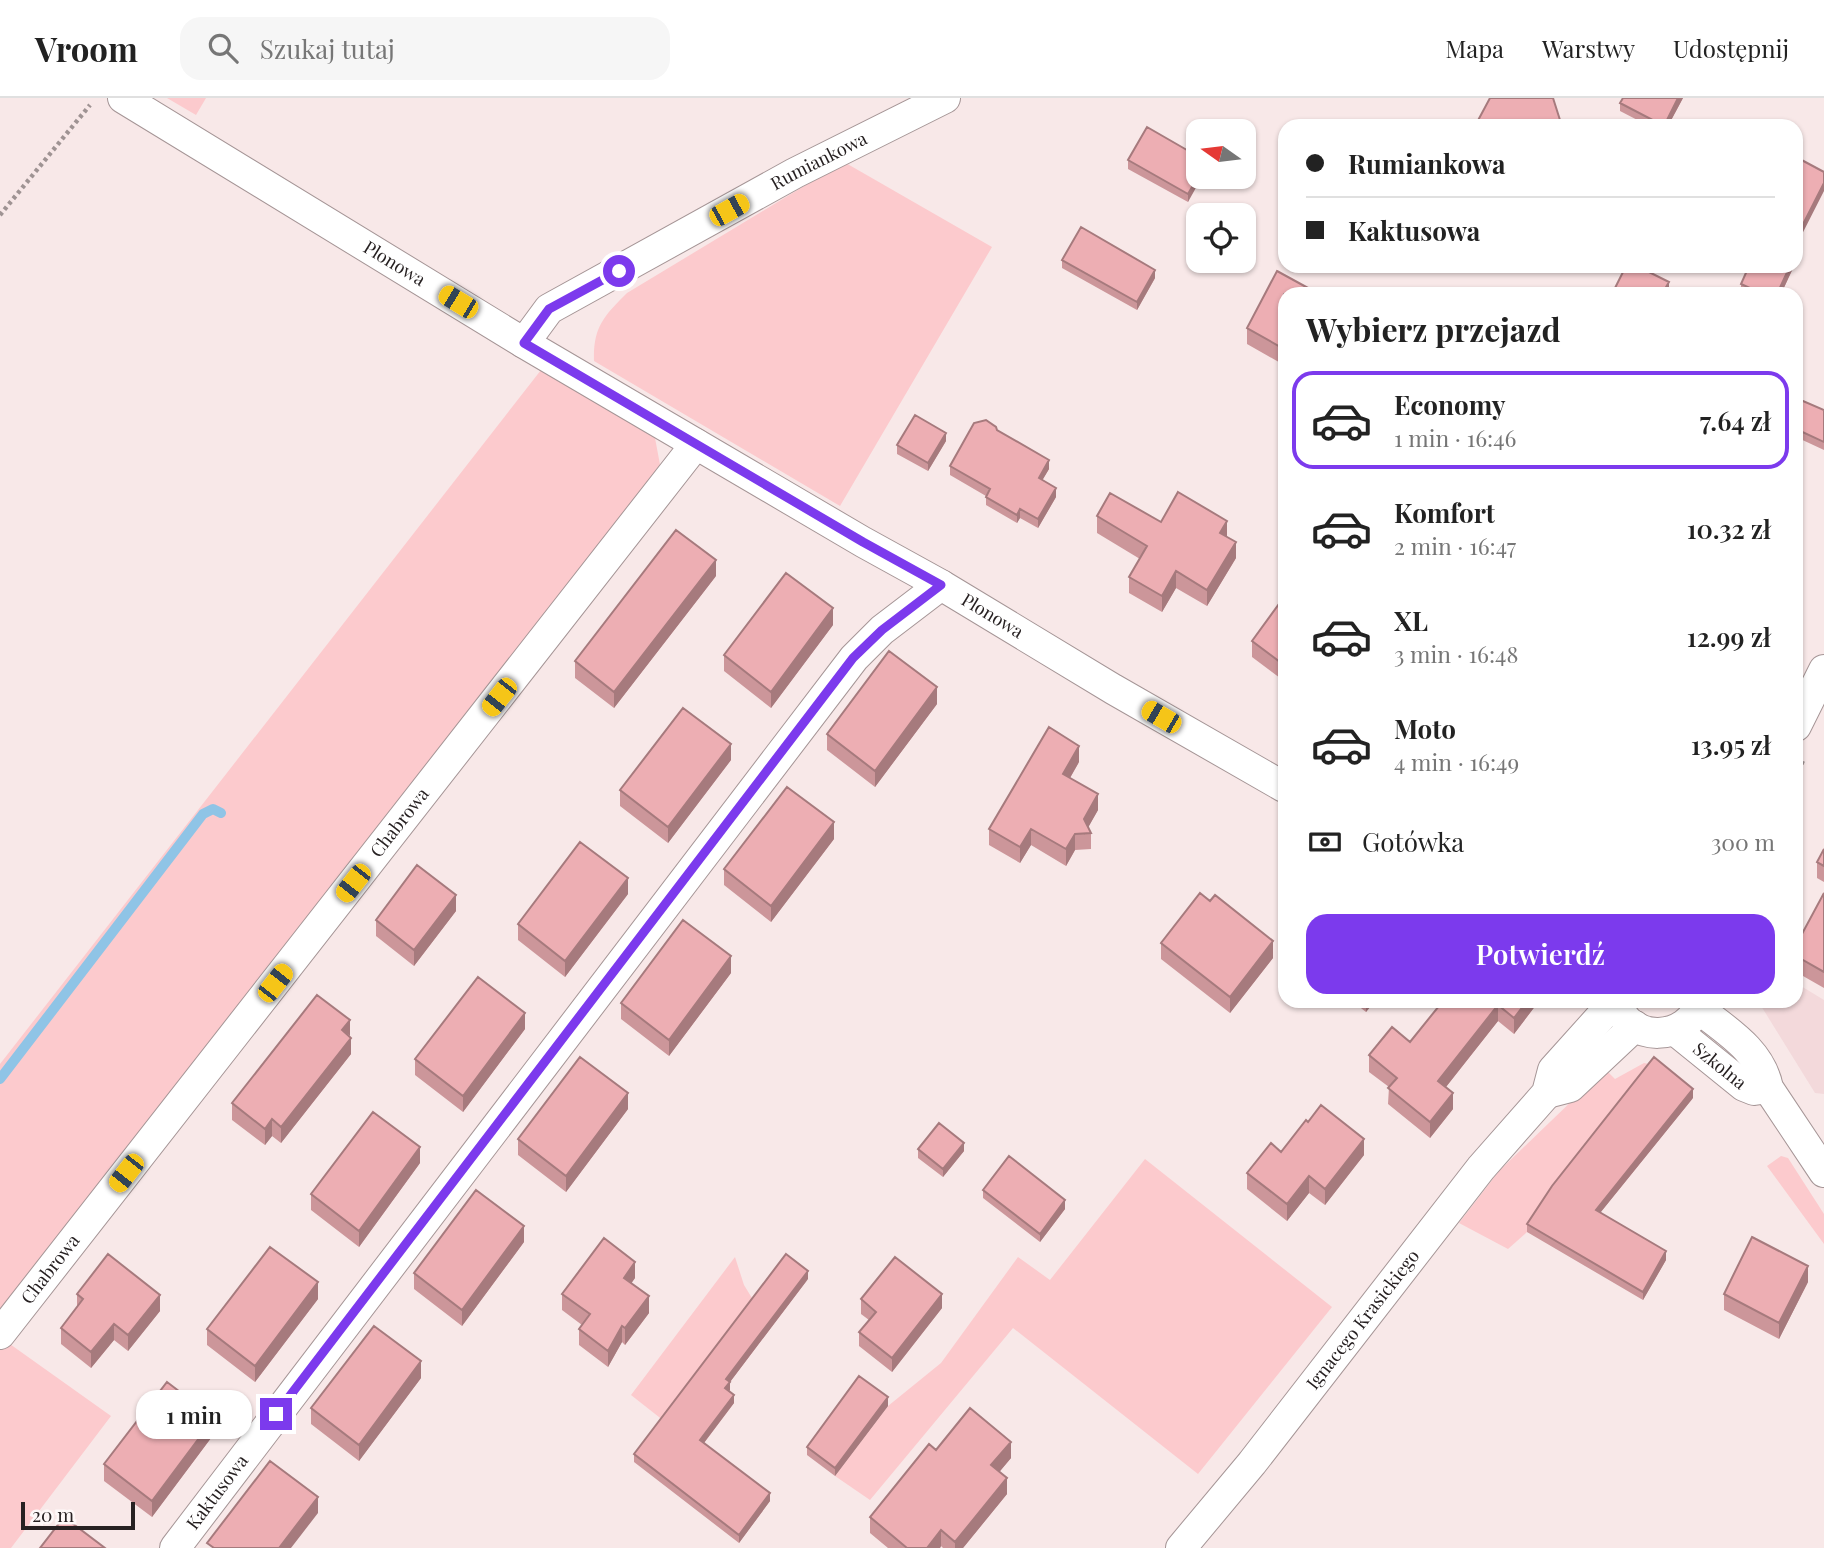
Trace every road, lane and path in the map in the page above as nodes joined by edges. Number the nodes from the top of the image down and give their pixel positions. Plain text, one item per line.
1 (96, 98) edge
2 (123, 98) edge
3 (944, 98) edge
4 (0, 215) edge
5 (524, 343) junction
6 (696, 444) junction
7 (941, 585) junction
8 (1824, 670) edge
9 (1803, 712) edge
10 (1805, 758) dead end
11 (1803, 762) edge
12 (1278, 784) edge
13 (1610, 1008) edge
14 (1618, 1008) edge
15 (1698, 1008) edge
16 (1703, 1008) edge
17 (1635, 1026) junction
18 (1676, 1031) junction
19 (1768, 1088) junction
20 (1547, 1093) junction
21 (1824, 1172) edge
22 (0, 1334) edge
23 (175, 1548) edge
24 (1181, 1548) edge

1 - 4 path
2 - 5 street, Plonowa
3 - 5 street, Rumiankowa
5 - 6 street, Plonowa
6 - 7 street, Plonowa
6 - 22 street, Chabrowa
7 - 12 street, Plonowa
7 - 23 street, Kaktusowa
8 - 9 street
10 - 11 path
13 - 20 street, Ignacego Krasickiego
14 - 17 street
15 - 18 street
16 - 19 street, Szkolna
17 - 18 street
17 - 20 street, Ignacego Krasickiego
18 - 19 street, Szkolna
19 - 21 street, Szkolna
20 - 24 street, Ignacego Krasickiego

